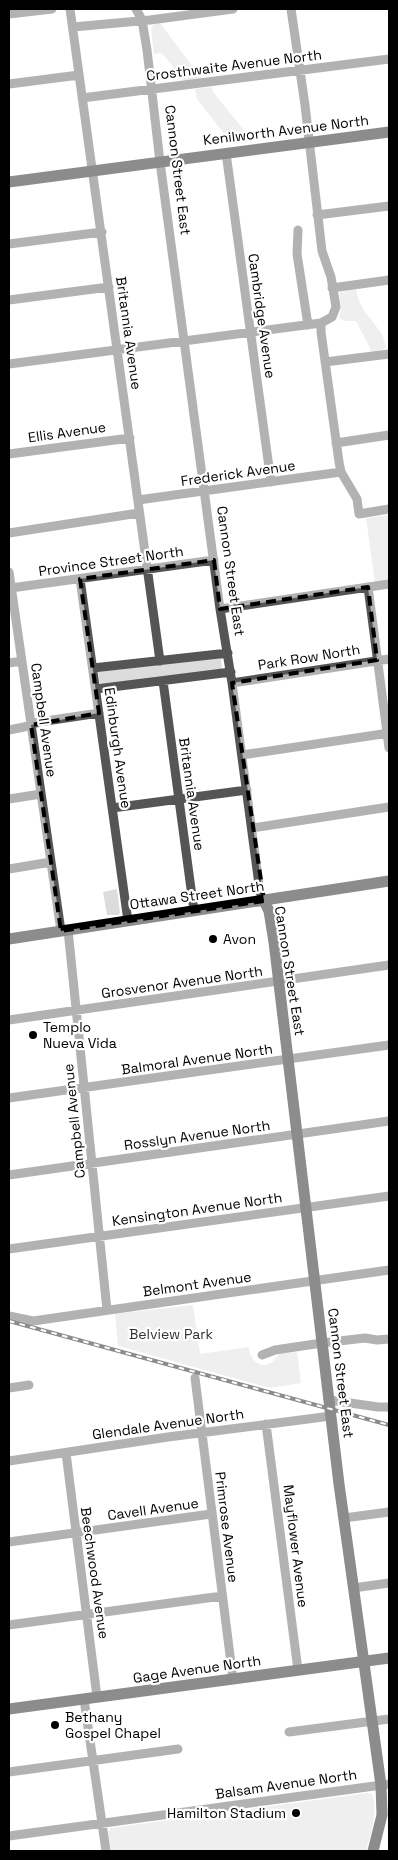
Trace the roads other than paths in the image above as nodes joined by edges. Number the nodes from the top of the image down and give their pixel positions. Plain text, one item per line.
1 (52, 9) edge
2 (70, 9) edge
3 (136, 9) edge
4 (233, 9) edge
5 (291, 9) edge
6 (13, 12) edge
7 (142, 20) junction
8 (73, 27) junction
9 (389, 59) edge
10 (300, 71) junction
11 (80, 75) junction
12 (9, 84) edge
13 (153, 90) junction
14 (82, 98) junction
15 (389, 132) edge
16 (309, 142) junction
17 (226, 153) junction
18 (160, 162) junction
19 (93, 171) junction
20 (9, 182) edge
21 (389, 206) edge
22 (317, 215) junction
23 (298, 230) dead end
24 (102, 232) junction
25 (9, 244) edge
26 (389, 280) edge
27 (109, 287) junction
28 (332, 288) junction
29 (9, 300) edge
30 (321, 323) junction
31 (308, 325) junction
32 (250, 332) junction
33 (185, 341) junction
34 (117, 350) junction
35 (389, 354) edge
36 (325, 362) junction
37 (9, 364) edge
38 (389, 435) edge
39 (130, 438) junction
40 (336, 443) junction
41 (9, 454) edge
42 (341, 472) junction
43 (271, 482) junction
44 (204, 492) junction
45 (138, 500) junction
46 (389, 510) edge
47 (139, 513) junction
48 (9, 533) edge
49 (214, 560) junction
50 (147, 570) junction
51 (9, 572) edge
52 (80, 579) junction
53 (389, 584) edge
54 (11, 588) junction
55 (368, 588) junction
56 (11, 600) edge
57 (220, 609) junction
58 (228, 653) junction
59 (389, 659) edge
60 (377, 660) junction
61 (22, 661) junction
62 (160, 661) junction
63 (9, 663) edge
64 (93, 668) junction
65 (231, 672) junction
66 (163, 681) junction
67 (232, 683) junction
68 (96, 689) junction
69 (99, 713) junction
70 (31, 725) junction
71 (9, 730) edge
72 (388, 733) edge
73 (389, 748) edge
74 (242, 755) junction
75 (246, 790) junction
76 (41, 794) junction
77 (9, 799) edge
78 (179, 799) junction
79 (389, 807) edge
80 (112, 808) junction
81 (252, 828) junction
82 (51, 862) junction
83 (9, 868) edge
84 (389, 881) edge
85 (264, 901) junction
86 (194, 911) junction
87 (128, 921) junction
88 (64, 930) junction
89 (9, 939) edge
90 (389, 965) edge
91 (279, 982) junction
92 (77, 1010) junction
93 (9, 1020) edge
94 (389, 1045) edge
95 (288, 1060) junction
96 (85, 1088) junction
97 (9, 1098) edge
98 (389, 1121) edge
99 (298, 1134) junction
100 (92, 1164) junction
101 (9, 1175) edge
102 (389, 1196) edge
103 (305, 1208) junction
104 (99, 1236) junction
105 (9, 1249) edge
106 (389, 1270) edge
107 (314, 1280) junction
108 (107, 1310) junction
109 (9, 1316) edge
110 (389, 1339) edge
111 (322, 1343) junction
112 (262, 1355) dead end
113 (195, 1378) dead end
114 (29, 1385) dead end
115 (9, 1388) edge
116 (329, 1400) junction
117 (389, 1407) edge
118 (331, 1416) junction
119 (266, 1424) junction
120 (201, 1433) junction
121 (66, 1452) junction
122 (9, 1461) edge
123 (389, 1512) edge
124 (212, 1514) junction
125 (344, 1518) junction
126 (76, 1533) junction
127 (9, 1542) edge
128 (389, 1583) edge
129 (353, 1588) junction
130 (222, 1596) junction
131 (86, 1614) junction
132 (9, 1625) edge
133 (389, 1658) edge
134 (363, 1661) junction
135 (298, 1670) junction
136 (233, 1679) junction
137 (97, 1697) junction
138 (84, 1699) junction
139 (9, 1709) edge
140 (389, 1719) edge
141 (372, 1722) junction
142 (289, 1732) dead end
143 (178, 1749) dead end
144 (92, 1761) junction
145 (9, 1772) edge
146 (385, 1784) edge
147 (102, 1823) junction
148 (9, 1836) edge
149 (106, 1851) edge
150 (373, 1851) edge

1 - 6 street
2 - 8 street, Britannia Avenue
3 - 7 street, Cannon Street East
4 - 7 street
5 - 10 street
7 - 8 street
7 - 13 street, Cannon Street East
8 - 11 street, Britannia Avenue
9 - 10 street, Crosthwaite Avenue North
10 - 13 street, Crosthwaite Avenue North
10 - 16 street
11 - 12 street
11 - 14 street, Britannia Avenue
13 - 14 street, Crosthwaite Avenue North
13 - 18 street, Cannon Street East
14 - 19 street, Britannia Avenue
15 - 16 main road, Kenilworth Avenue North
16 - 17 main road, Kenilworth Avenue North
16 - 22 street
17 - 18 main road, Kenilworth Avenue North
17 - 32 street, Cambridge Avenue
18 - 19 main road, Kenilworth Avenue North
18 - 33 street, Cannon Street East
19 - 20 main road, Kenilworth Avenue North
19 - 24 street, Britannia Avenue
21 - 22 street
22 - 28 street
23 - 31 street
24 - 25 street
24 - 27 street, Britannia Avenue
26 - 28 street
27 - 29 street
27 - 34 street, Britannia Avenue
28 - 30 street
30 - 31 street
30 - 36 street
31 - 32 street
32 - 33 street
32 - 43 street, Cambridge Avenue
33 - 34 street
33 - 44 street, Cannon Street East
34 - 37 street
34 - 39 street, Britannia Avenue
35 - 36 street
36 - 40 street
38 - 40 street
39 - 41 street, Ellis Avenue
39 - 45 street, Britannia Avenue
40 - 42 street
42 - 43 street, Frederick Avenue
42 - 46 street
43 - 44 street, Frederick Avenue
44 - 45 street, Frederick Avenue
44 - 49 street, Cannon Street East
45 - 47 street, Britannia Avenue
47 - 48 street
47 - 50 street, Britannia Avenue
49 - 50 street, Province Street North
49 - 57 street, Cannon Street East
50 - 52 street, Province Street North
50 - 62 street, Britannia Avenue
51 - 54 street, Campbell Avenue
52 - 54 street, Province Street North
52 - 64 street, Edinburgh Avenue
53 - 55 street
54 - 56 street, Campbell Avenue
55 - 57 street
55 - 60 street
56 - 61 street, Campbell Avenue
57 - 58 street, Cannon Street East
58 - 62 street
58 - 65 street, Cannon Street East
59 - 60 street, Park Row North
60 - 67 street, Park Row North
60 - 72 street
61 - 63 street
61 - 70 street, Campbell Avenue
62 - 64 street
64 - 68 street, Edinburgh Avenue
65 - 66 street
65 - 67 street, Cannon Street East
66 - 68 street
66 - 78 street, Britannia Avenue
67 - 74 street, Cannon Street East
68 - 69 street, Edinburgh Avenue
69 - 70 street
69 - 80 street, Edinburgh Avenue
70 - 71 street
70 - 76 street, Campbell Avenue
72 - 73 street
72 - 74 street
74 - 75 street, Cannon Street East
75 - 78 street
75 - 81 street, Cannon Street East
76 - 77 street
76 - 82 street, Campbell Avenue
78 - 80 street
78 - 86 street, Britannia Avenue
79 - 81 street
80 - 87 street, Edinburgh Avenue
81 - 85 street, Cannon Street East
82 - 83 street
82 - 88 street, Campbell Avenue
84 - 85 main road, Ottawa Street North
85 - 86 main road, Ottawa Street North
85 - 91 main road, Cannon Street East
86 - 87 main road, Ottawa Street North
87 - 88 main road, Ottawa Street North
88 - 89 main road, Ottawa Street North
88 - 92 street, Campbell Avenue
90 - 91 street, Grosvenor Avenue North
91 - 92 street, Grosvenor Avenue North
91 - 95 main road, Cannon Street East
92 - 93 street, Grosvenor Avenue North
92 - 96 street, Campbell Avenue
94 - 95 street, Balmoral Avenue North
95 - 96 street, Balmoral Avenue North
95 - 99 main road, Cannon Street East
96 - 97 street, Balmoral Avenue North
96 - 100 street, Campbell Avenue
98 - 99 street, Rosslyn Avenue North
99 - 100 street, Rosslyn Avenue North
99 - 103 main road, Cannon Street East
100 - 101 street, Rosslyn Avenue North
100 - 104 street, Campbell Avenue
102 - 103 street, Kensington Avenue North
103 - 104 street, Kensington Avenue North
103 - 107 main road, Cannon Street East
104 - 105 street, Kensington Avenue North
104 - 108 street, Campbell Avenue
106 - 107 street, Belmont Avenue
107 - 108 street, Belmont Avenue
107 - 111 main road, Cannon Street East
108 - 109 street, Belmont Avenue
110 - 111 street
111 - 112 street
111 - 116 main road, Cannon Street East
113 - 120 street, Primrose Avenue
114 - 115 street
116 - 117 street
116 - 118 main road, Cannon Street East
118 - 119 street, Glendale Avenue North
118 - 125 main road, Cannon Street East
119 - 120 street, Glendale Avenue North
119 - 135 street, Mayflower Avenue
120 - 121 street, Glendale Avenue North
120 - 124 street, Primrose Avenue
121 - 122 street, Glendale Avenue North
121 - 126 street, Beechwood Avenue
123 - 125 street
124 - 126 street, Cavell Avenue
124 - 130 street, Primrose Avenue
125 - 129 main road, Cannon Street East
126 - 127 street, Cavell Avenue
126 - 131 street, Beechwood Avenue
128 - 129 street
129 - 134 main road, Cannon Street East
130 - 131 street
130 - 136 street, Primrose Avenue
131 - 132 street
131 - 137 street, Beechwood Avenue
133 - 134 main road, Gage Avenue North
134 - 135 main road, Gage Avenue North
134 - 141 main road, Cannon Street East
135 - 136 main road, Gage Avenue North
136 - 137 main road, Gage Avenue North
137 - 138 main road, Gage Avenue North
138 - 139 main road, Gage Avenue North
138 - 144 street
140 - 141 street
141 - 142 street
141 - 146 main road, Cannon Street East
143 - 144 street
144 - 145 street
144 - 147 street
146 - 147 street, Balsam Avenue North
146 - 150 main road, Cannon Street East
147 - 148 street, Balsam Avenue North
147 - 149 street

